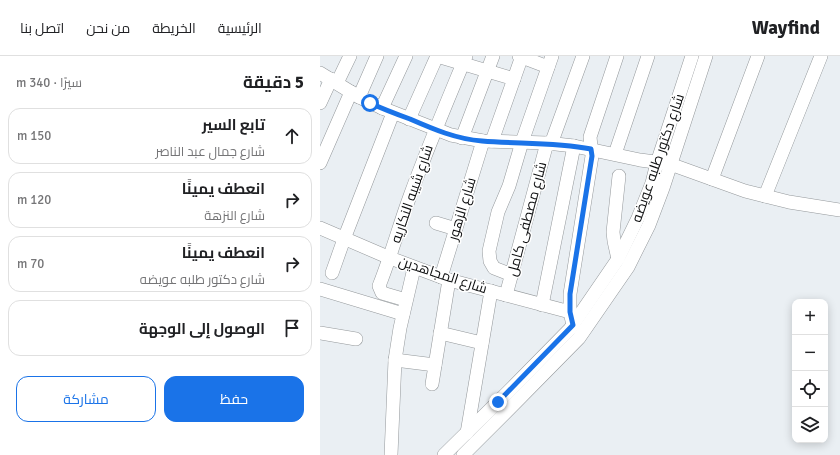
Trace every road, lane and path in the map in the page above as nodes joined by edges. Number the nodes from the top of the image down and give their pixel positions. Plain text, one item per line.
1 (350, 56) edge
2 (377, 56) edge
3 (406, 56) edge
4 (437, 56) edge
5 (493, 56) edge
6 (521, 56) edge
7 (583, 56) edge
8 (617, 56) edge
9 (648, 56) edge
10 (692, 56) edge
11 (706, 56) edge
12 (758, 56) edge
13 (821, 56) edge
14 (464, 60) edge
15 (550, 62) edge
16 (487, 70) junction
17 (329, 78) edge
18 (514, 79) junction
19 (355, 95) junction
20 (320, 103) edge
21 (388, 111) junction
22 (409, 119) junction
23 (435, 130) junction
24 (462, 138) junction
25 (487, 141) junction
26 (522, 142) junction
27 (549, 143) junction
28 (574, 146) junction
29 (591, 149) junction
30 (322, 154) edge
31 (615, 154) junction
32 (663, 164) junction
33 (619, 176) dead end
34 (712, 179) junction
35 (657, 186) junction
36 (765, 196) junction
37 (840, 210) edge
38 (436, 223) dead end
39 (320, 228) edge
40 (456, 229) junction
41 (344, 239) junction
42 (390, 258) junction
43 (618, 259) junction
44 (414, 268) junction
45 (332, 273) dead end
46 (512, 275) junction
47 (445, 278) junction
48 (320, 289) edge
49 (491, 291) junction
50 (506, 295) junction
51 (406, 300) junction
52 (542, 305) junction
53 (403, 314) junction
54 (572, 318) junction
55 (320, 333) edge
56 (440, 333) junction
57 (356, 339) dead end
58 (482, 343) junction
59 (395, 360) junction
60 (435, 365) junction
61 (432, 384) dead end
62 (467, 433) junction
63 (391, 455) edge
64 (444, 455) edge
65 (463, 455) edge

1 - 17 street
2 - 19 street
3 - 21 street
4 - 14 street
4 - 22 street
5 - 16 street
6 - 15 street
6 - 18 street, شارع الزهور
7 - 27 street, شارع مصطفى كامل
8 - 29 street
9 - 31 street
10 - 32 street, شارع دكتور طلبه عويضه
11 - 32 street, شارع دكتور طلبه عويضه
12 - 34 street
13 - 36 street
14 - 16 street
14 - 23 street, شارع شيبه النكاريه
15 - 26 street
16 - 18 street
16 - 24 street
17 - 19 street
17 - 20 street
18 - 25 street, شارع الزهور
19 - 21 street
19 - 30 street
21 - 22 street
21 - 41 street
22 - 23 street
23 - 24 street
23 - 42 street, شارع شيبه النكاريه
24 - 25 street
25 - 26 street
25 - 40 street, شارع الزهور
26 - 27 street
26 - 46 street
27 - 28 street
27 - 46 street, شارع مصطفى كامل
28 - 29 street
28 - 52 street
29 - 31 street
29 - 54 street
31 - 32 street
32 - 34 street
32 - 35 street, شارع دكتور طلبه عويضه
33 - 43 street
34 - 36 street
35 - 43 street, شارع دكتور طلبه عويضه
35 - 65 street, شارع دكتور طلبه عويضه
36 - 37 street
38 - 40 street
39 - 41 street, شارع المجاهدين
40 - 47 street, شارع الزهور
41 - 42 street, شارع المجاهدين
41 - 45 street
42 - 44 street, شارع المجاهدين
42 - 51 street, شارع شيبه النكاريه
43 - 54 street, شارع دكتور طلبه عويضه
44 - 47 street, شارع المجاهدين
44 - 51 street
46 - 50 street, شارع مصطفى كامل
47 - 49 street, شارع المجاهدين
47 - 56 street, شارع الزهور
48 - 53 street
49 - 50 street, شارع المجاهدين
49 - 58 street
50 - 52 street, شارع المجاهدين
51 - 53 street
52 - 54 street, شارع المجاهدين
53 - 59 street
54 - 62 street, شارع دكتور طلبه عويضه
55 - 57 street
56 - 58 street
56 - 60 street, شارع الزهور
58 - 62 street
59 - 60 street
59 - 63 street
60 - 61 street, شارع الزهور
62 - 64 street, شارع دكتور طلبه عويضه

